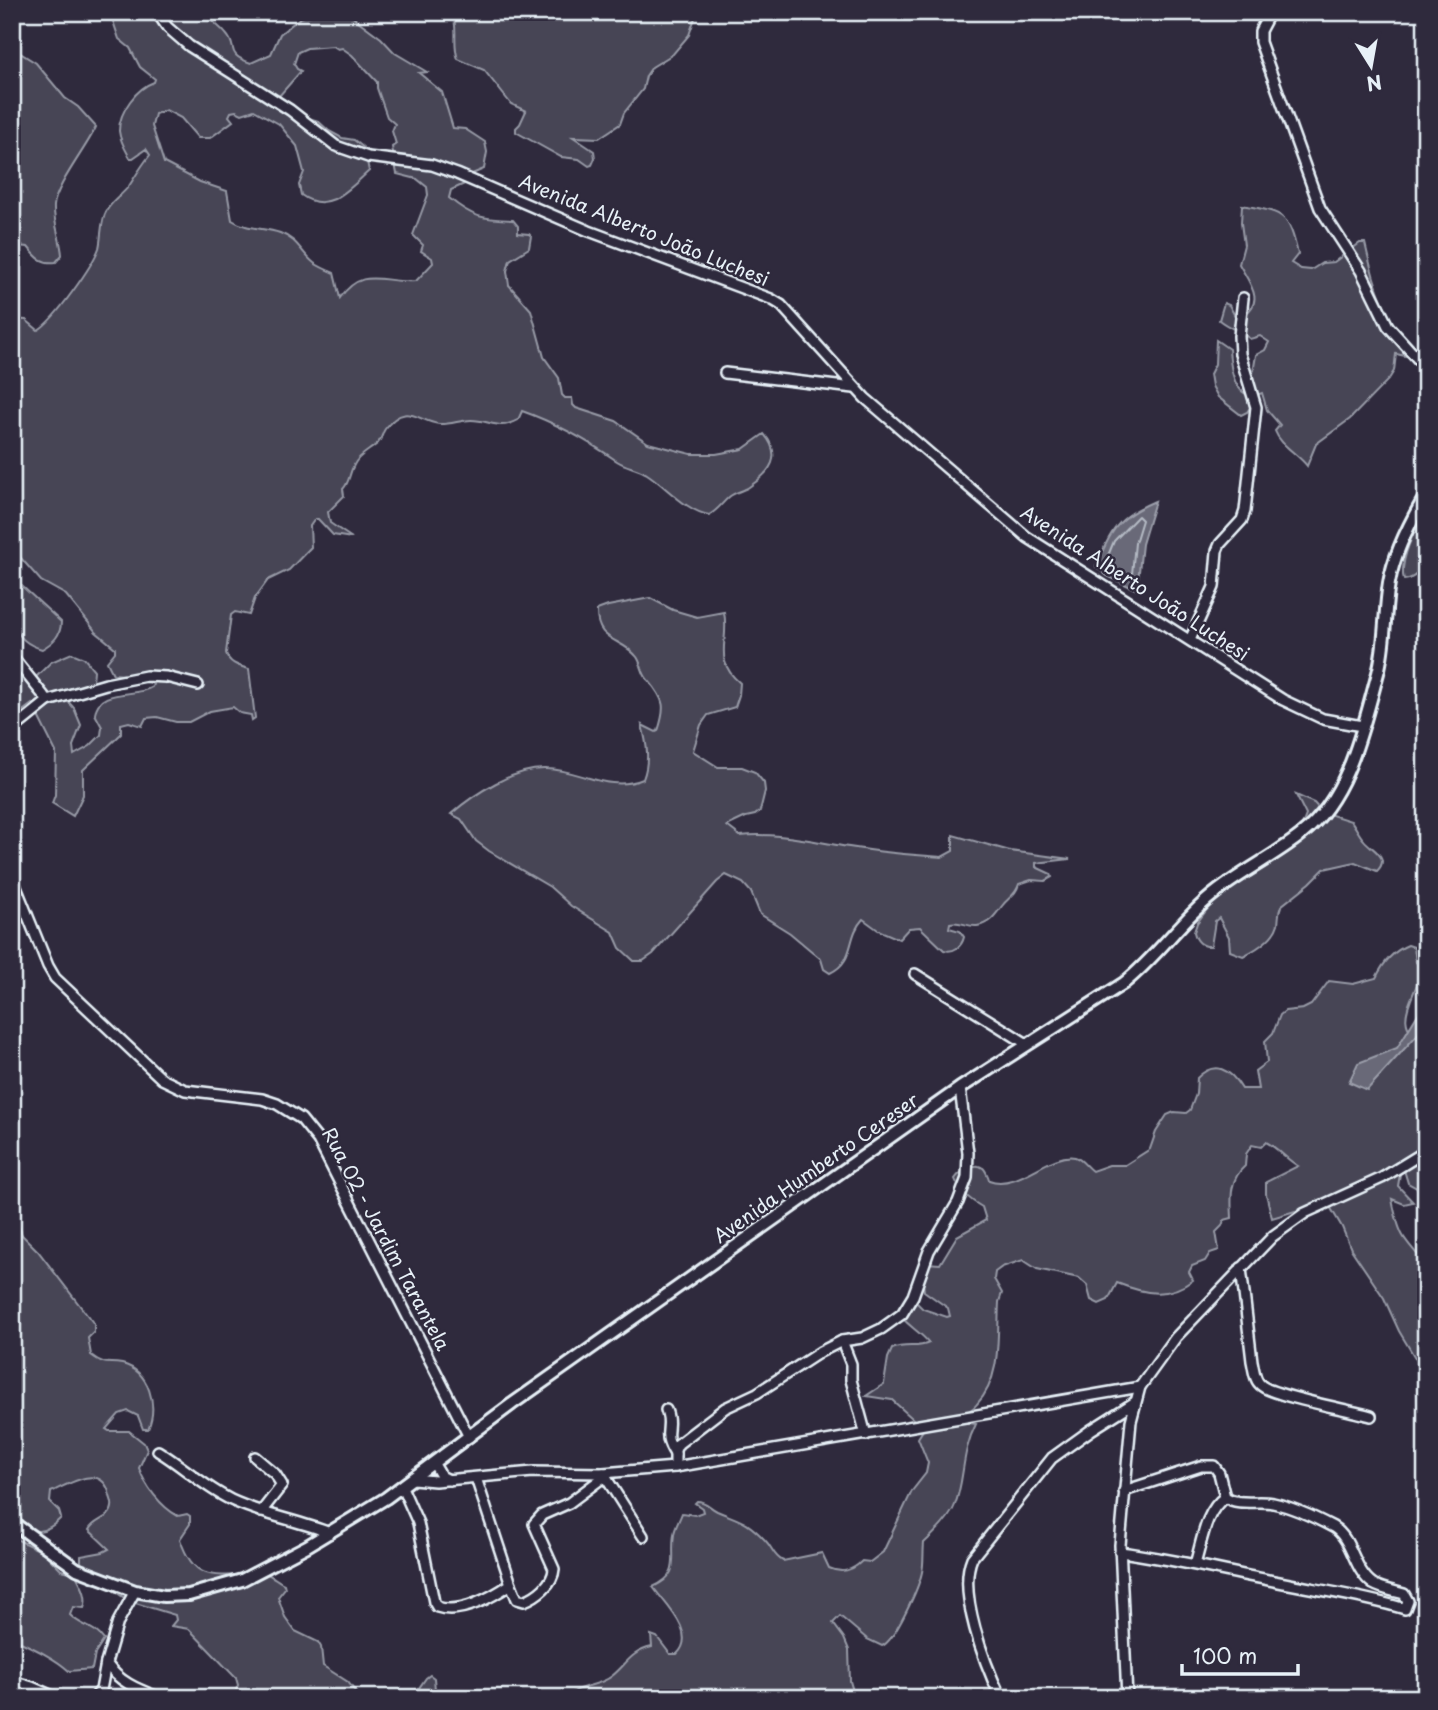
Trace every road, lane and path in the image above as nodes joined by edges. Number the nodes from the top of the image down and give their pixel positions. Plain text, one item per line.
1 (157, 12) edge
2 (1270, 12) edge
3 (1243, 298) dead end
4 (1426, 368) edge
5 (725, 373) dead end
6 (854, 388) junction
7 (1426, 495) edge
8 (1190, 640) junction
9 (12, 656) edge
10 (198, 685) dead end
11 (48, 701) junction
12 (1362, 726) junction
13 (12, 730) edge
14 (12, 877) edge
15 (915, 974) dead end
16 (1027, 1044) junction
17 (960, 1088) junction
18 (1426, 1151) edge
19 (1241, 1268) junction
20 (842, 1341) junction
21 (1140, 1387) junction
22 (1135, 1402) junction
23 (666, 1410) dead end
24 (1371, 1416) dead end
25 (866, 1435) junction
26 (469, 1437) junction
27 (158, 1451) dead end
28 (675, 1454) junction
29 (255, 1457) dead end
30 (434, 1464) junction
31 (675, 1467) junction
32 (604, 1474) junction
33 (476, 1478) junction
34 (413, 1479) junction
35 (449, 1480) junction
36 (402, 1487) junction
37 (1125, 1491) junction
38 (1225, 1497) junction
39 (261, 1512) junction
40 (12, 1522) edge
41 (330, 1533) junction
42 (643, 1536) dead end
43 (1120, 1552) junction
44 (1195, 1564) junction
45 (510, 1584) junction
46 (135, 1591) junction
47 (106, 1662) junction
48 (12, 1681) edge
49 (57, 1698) edge
50 (94, 1698) edge
51 (160, 1698) edge
52 (1000, 1698) edge
53 (1127, 1698) edge

1 - 6 street, Avenida Alberto João Luchesi
2 - 4 street
3 - 8 street
5 - 6 street
6 - 8 street, Avenida Alberto João Luchesi
7 - 12 main road, Avenida Humberto Cereser
8 - 12 street, Avenida Alberto João Luchesi
9 - 11 street
10 - 11 street
11 - 13 street
12 - 16 main road, Avenida Humberto Cereser
14 - 26 street, Rua 02 - Jardim Tarantela
15 - 16 street
16 - 17 main road, Avenida Humberto Cereser
17 - 20 street
17 - 26 main road, Avenida Humberto Cereser
18 - 19 street
19 - 21 street
19 - 24 street
20 - 25 street
20 - 28 street
21 - 22 street
21 - 25 street
22 - 37 street
22 - 52 street
23 - 28 street
25 - 31 street
26 - 30 main road, Avenida Humberto Cereser
27 - 39 street
28 - 31 street
29 - 39 street
30 - 34 main road, Avenida Humberto Cereser
30 - 35 street
31 - 32 street
32 - 33 street
32 - 42 street
32 - 45 street
33 - 35 street
33 - 45 street
34 - 35 street
34 - 36 main road, Avenida Humberto Cereser
36 - 41 main road, Avenida Humberto Cereser
36 - 45 street
37 - 38 street
37 - 43 street
38 - 44 street
38 - 44 street
39 - 41 street
40 - 46 main road, Avenida Humberto Cereser
41 - 46 main road, Avenida Humberto Cereser
43 - 44 street
43 - 53 street
46 - 47 street
47 - 50 street
47 - 51 street
48 - 49 street

